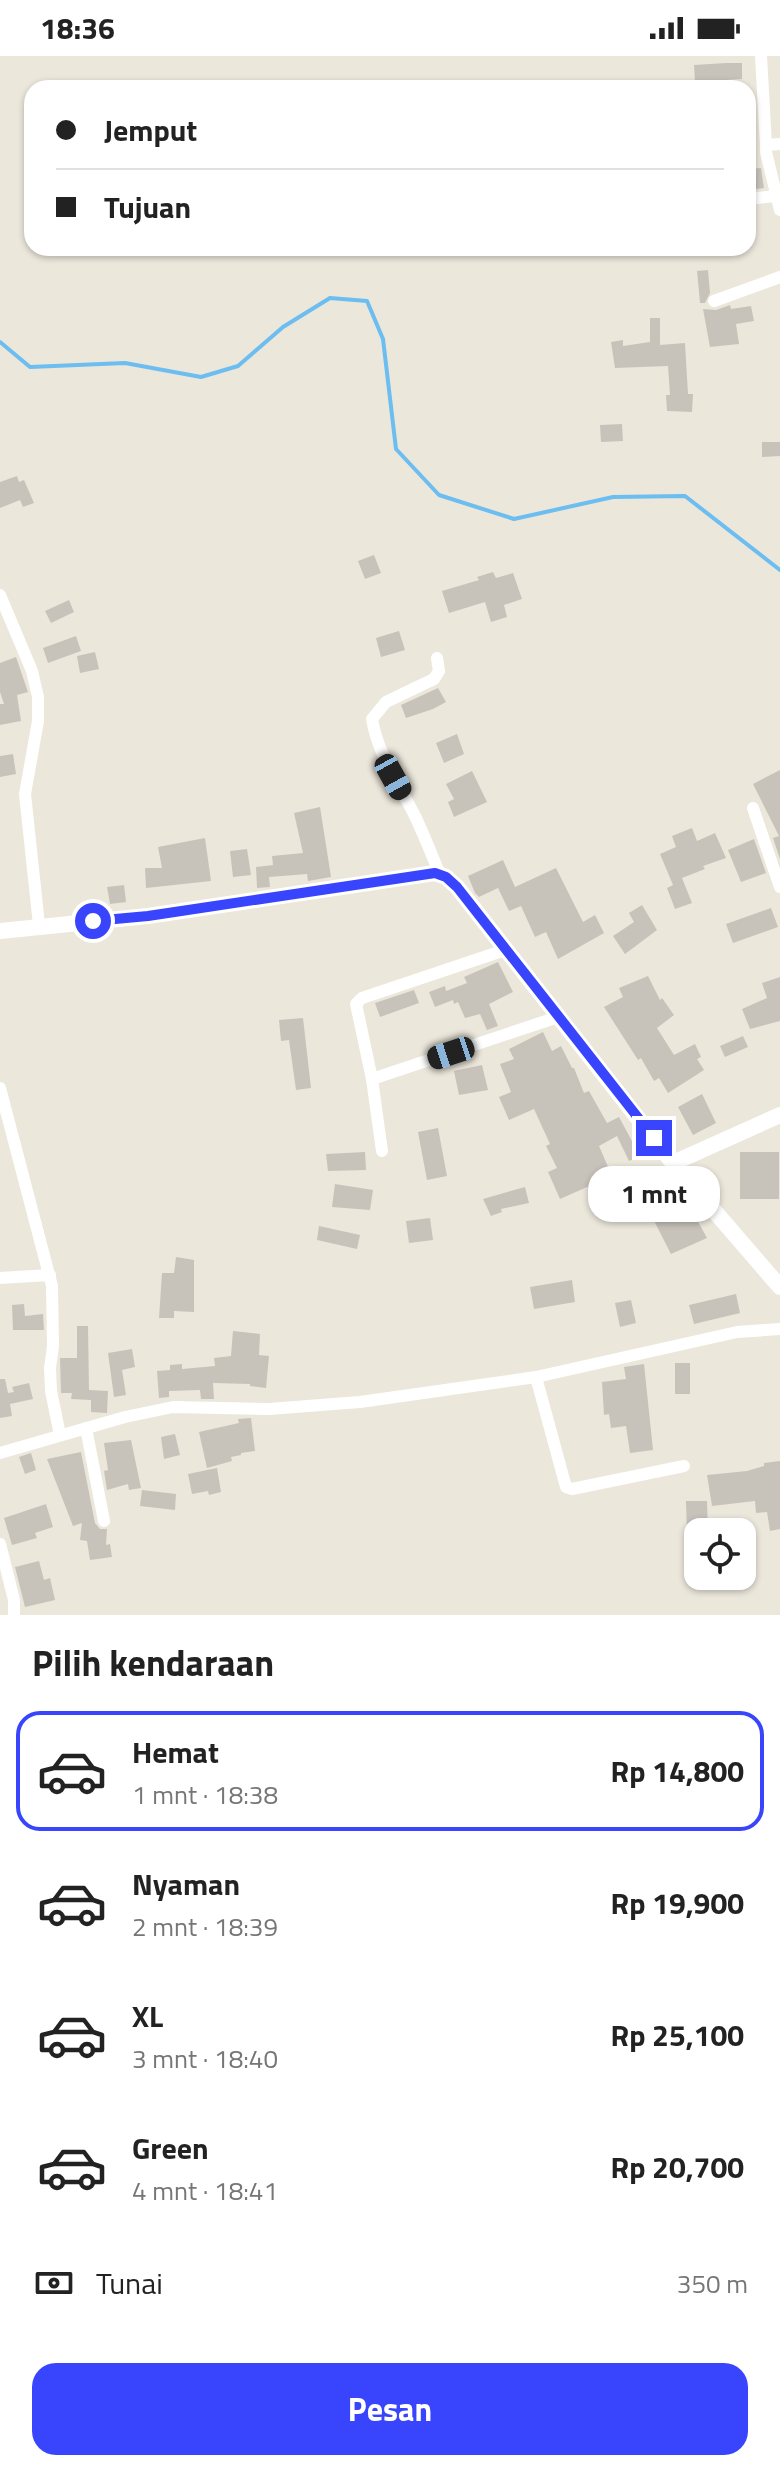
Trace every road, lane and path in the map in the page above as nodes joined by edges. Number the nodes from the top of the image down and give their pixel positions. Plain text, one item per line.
1 (761, 56) edge
2 (780, 144) edge
3 (766, 145) junction
4 (775, 196) junction
5 (756, 198) edge
6 (780, 210) edge
7 (780, 277) edge
8 (714, 301) dead end
9 (0, 595) edge
10 (437, 658) dead end
11 (753, 808) dead end
12 (440, 875) junction
13 (780, 887) edge
14 (39, 925) junction
15 (0, 931) edge
16 (505, 950) junction
17 (558, 1017) junction
18 (372, 1079) junction
19 (0, 1088) edge
20 (780, 1115) edge
21 (382, 1151) dead end
22 (673, 1163) junction
23 (50, 1275) junction
24 (0, 1278) edge
25 (780, 1287) edge
26 (780, 1329) edge
27 (536, 1377) junction
28 (86, 1428) junction
29 (60, 1435) junction
30 (0, 1453) edge
31 (684, 1466) dead end
32 (104, 1521) dead end
33 (0, 1544) edge
34 (14, 1615) edge

1 - 3 street
2 - 3 street
3 - 4 street
4 - 5 street
4 - 6 street
7 - 8 street
9 - 14 street
10 - 12 street
11 - 13 street
12 - 14 street
12 - 16 street
14 - 15 street
16 - 17 street
16 - 18 street
17 - 18 street
17 - 22 street
18 - 21 street
19 - 23 street
20 - 22 street
22 - 25 street
23 - 24 street
23 - 29 street
26 - 27 street
27 - 28 street
27 - 31 street
28 - 29 street
28 - 32 street
29 - 30 street
33 - 34 street

